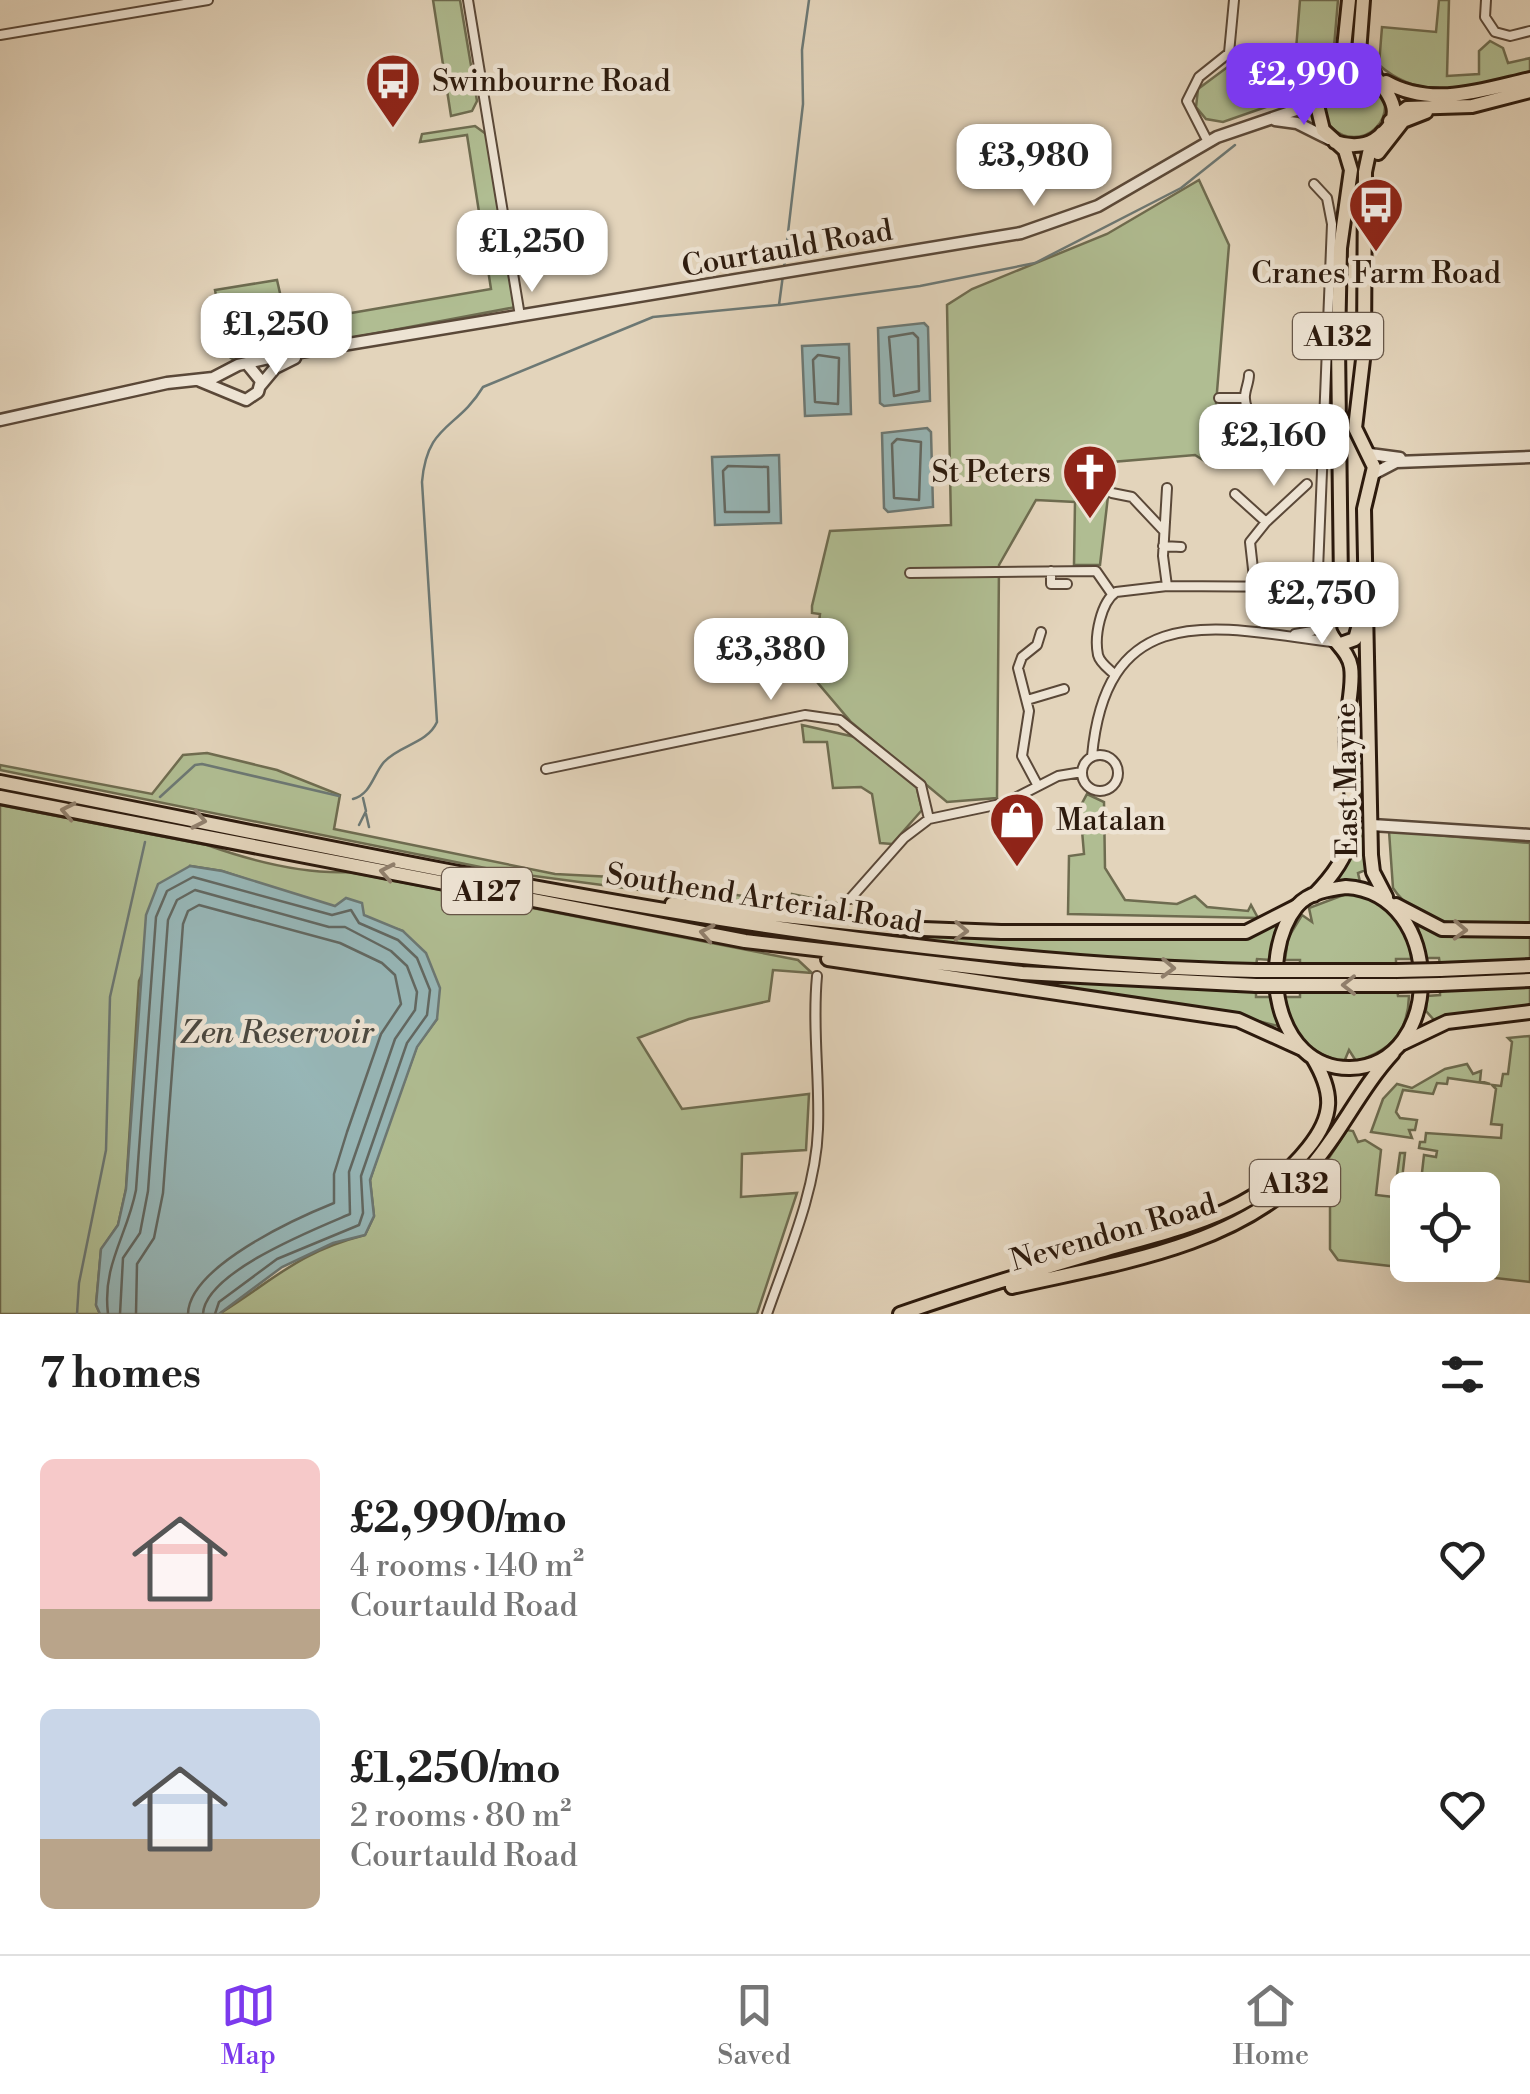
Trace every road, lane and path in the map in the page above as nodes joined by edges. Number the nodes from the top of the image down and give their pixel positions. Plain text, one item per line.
1 (208, 0) edge
2 (468, 0) edge
3 (1234, 0) edge
4 (1349, 0) edge
5 (1364, 0) edge
6 (1486, 0) edge
7 (1530, 31) edge
8 (0, 34) edge
9 (1379, 77) junction
10 (1530, 79) edge
11 (1321, 86) junction
12 (1530, 91) edge
13 (1455, 107) junction
14 (1259, 122) junction
15 (1386, 127) junction
16 (1333, 140) junction
17 (1208, 142) junction
18 (1314, 184) dead end
19 (1366, 198) junction
20 (520, 318) junction
21 (300, 355) junction
22 (247, 365) junction
23 (227, 374) junction
24 (1250, 375) dead end
25 (199, 381) junction
26 (260, 386) junction
27 (229, 394) junction
28 (1219, 398) dead end
29 (1244, 398) junction
30 (1252, 414) junction
31 (1324, 417) junction
32 (0, 420) edge
33 (1226, 446) dead end
34 (1368, 452) junction
35 (1530, 457) edge
36 (1421, 460) junction
37 (1373, 474) junction
38 (1340, 475) junction
39 (1307, 484) dead end
40 (1166, 488) dead end
41 (1112, 493) dead end
42 (1235, 494) dead end
43 (1266, 522) junction
44 (1163, 525) junction
45 (1163, 546) junction
46 (1180, 547) dead end
47 (1052, 571) junction
48 (910, 574) dead end
49 (1067, 584) dead end
50 (1167, 586) junction
51 (1255, 587) junction
52 (1112, 594) junction
53 (1366, 599) junction
54 (1330, 617) junction
55 (1041, 632) dead end
56 (1291, 635) junction
57 (1340, 644) junction
58 (1114, 674) junction
59 (1064, 689) dead end
60 (1027, 700) junction
61 (1092, 756) junction
62 (546, 768) dead end
63 (1082, 772) junction
64 (0, 782) edge
65 (1038, 786) junction
66 (0, 798) edge
67 (929, 818) junction
68 (1372, 825) junction
69 (1530, 834) edge
70 (551, 889) junction
71 (1314, 894) junction
72 (850, 899) dead end
73 (1391, 901) junction
74 (1297, 906) junction
75 (1530, 930) edge
76 (745, 941) junction
77 (1530, 966) edge
78 (817, 976) dead end
79 (1440, 977) junction
80 (1256, 978) junction
81 (1530, 980) edge
82 (1530, 1012) edge
83 (1300, 1048) junction
84 (1398, 1048) junction
85 (1313, 1058) junction
86 (949, 1300) junction
87 (768, 1314) edge
88 (900, 1314) edge

1 - 8 street
2 - 20 street
3 - 17 street
4 - 11 main road
5 - 9 main road, A132
6 - 7 street
9 - 10 main road
9 - 11 main road
9 - 15 main road, A132
11 - 14 street, Courtauld Road
11 - 16 main road, A132
12 - 13 main road
13 - 15 main road
13 - 19 main road
14 - 16 street, Courtauld Road
14 - 17 street, Courtauld Road
15 - 16 main road
15 - 19 main road, East Mayne / A132
16 - 38 main road, A132
17 - 20 street, Courtauld Road
18 - 31 street
19 - 34 main road, East Mayne / A132
20 - 21 street, Courtauld Road
21 - 22 street, Courtauld Road
21 - 26 street, Courtauld Road
22 - 23 street, Courtauld Road
22 - 26 street
23 - 25 street, Courtauld Road
23 - 27 street
24 - 29 street
25 - 27 street
25 - 32 street, Courtauld Road
26 - 27 street, Courtauld Road
28 - 29 street
29 - 30 street
30 - 31 street
30 - 33 street
31 - 51 street
34 - 36 street
34 - 37 main road, East Mayne / A132
34 - 38 main road
35 - 36 street
36 - 37 street
37 - 53 main road, East Mayne / A132
38 - 54 main road, A132
39 - 43 street
40 - 44 street
41 - 44 street
42 - 43 street
43 - 51 street
44 - 45 street
45 - 46 street
45 - 50 street
47 - 48 street
47 - 49 street
47 - 52 street
50 - 51 street
50 - 52 street
52 - 58 street
53 - 57 main road, East Mayne / A132
53 - 68 main road, East Mayne / A132
54 - 56 street
54 - 57 main road, East Mayne
55 - 60 street
56 - 57 street
56 - 58 street
57 - 71 main road, East Mayne
58 - 61 street
59 - 60 street
60 - 65 street
61 - 63 street
61 - 63 street
62 - 67 street
63 - 65 street
64 -> 70 main road, Southend Arterial Road / A127
65 - 67 street
76 -> 66 main road, Southend Arterial Road / A127
67 - 72 street
68 - 69 street
68 - 73 main road, East Mayne / A132
70 -> 74 main road, A127
70 -> 80 main road, Southend Arterial Road / A127
71 - 73 main road
71 - 74 main road
73 -> 75 main road
73 - 84 main road, A132
74 - 83 main road
76 - 80 main road, Southend Arterial Road / A127
76 - 83 main road, A127
77 - 79 main road, Southend Arterial Road / A127
78 - 87 street
79 - 80 main road, Southend Arterial Road / A127, bridge
79 - 81 main road, Southend Arterial Road / A127
82 - 84 main road
83 - 85 main road
84 - 85 main road
84 - 86 main road, Nevendon Road / A132
85 - 86 main road, Nevendon Road / A132
86 - 88 main road, Nevendon Road / A132

